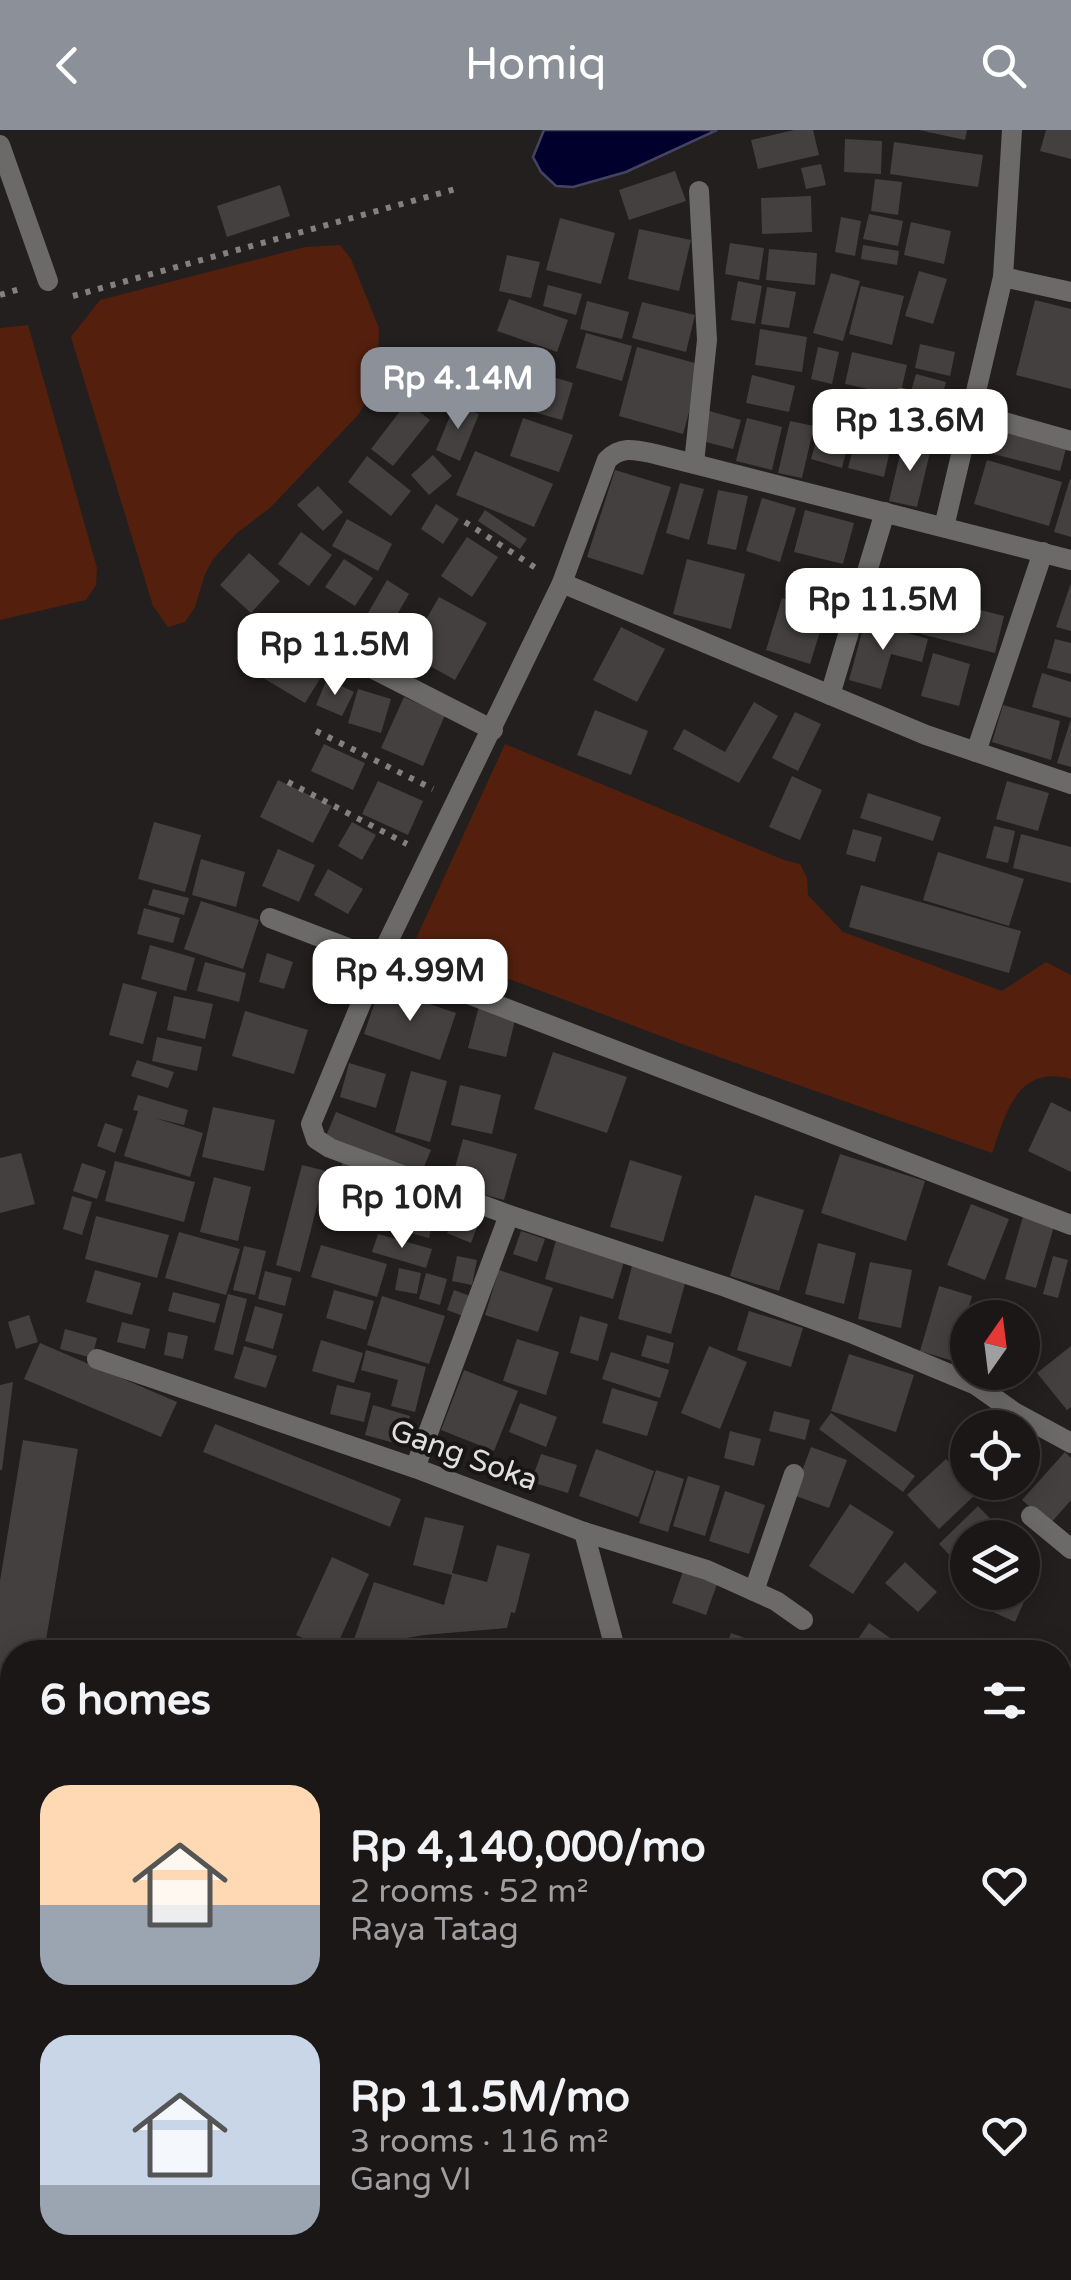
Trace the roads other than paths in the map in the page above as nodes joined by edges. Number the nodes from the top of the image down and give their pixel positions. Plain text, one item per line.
1 (1012, 130) edge
2 (0, 145) edge
3 (699, 191) dead end
4 (1003, 277) junction
5 (48, 280) road end
6 (1071, 292) edge
7 (901, 398) dead end
8 (972, 415) junction
9 (1071, 440) edge
10 (694, 464) junction
11 (885, 512) junction
12 (944, 527) junction
13 (1043, 552) junction
14 (1071, 560) edge
15 (562, 584) junction
16 (354, 659) dead end
17 (830, 695) junction
18 (493, 730) junction
19 (976, 752) junction
20 (1071, 784) edge
21 (270, 918) dead end
22 (380, 958) junction
23 (509, 1215) junction
24 (1071, 1226) edge
25 (97, 1359) dead end
26 (1071, 1442) edge
27 (415, 1468) junction
28 (794, 1474) dead end
29 (1031, 1516) dead end
30 (584, 1532) junction
31 (1071, 1549) edge
32 (754, 1591) junction
33 (803, 1620) dead end
34 (613, 1640) edge

1 - 4 street
2 - 5 street
3 - 10 street
4 - 6 street
4 - 8 street
7 - 8 street
8 - 9 street
8 - 12 street
10 - 11 street
10 - 15 street
11 - 12 street
11 - 17 street
12 - 13 street
13 - 14 street
13 - 19 street
15 - 17 street
15 - 18 street
16 - 18 street
17 - 19 street
18 - 22 street
19 - 20 street
21 - 22 street
22 - 23 street
22 - 24 street
23 - 26 street
23 - 27 street
25 - 27 street, Gang Soka
27 - 30 street, Gang Soka
28 - 32 street
29 - 31 street
30 - 32 street, Gang Soka
30 - 34 street
32 - 33 street, Gang Soka

